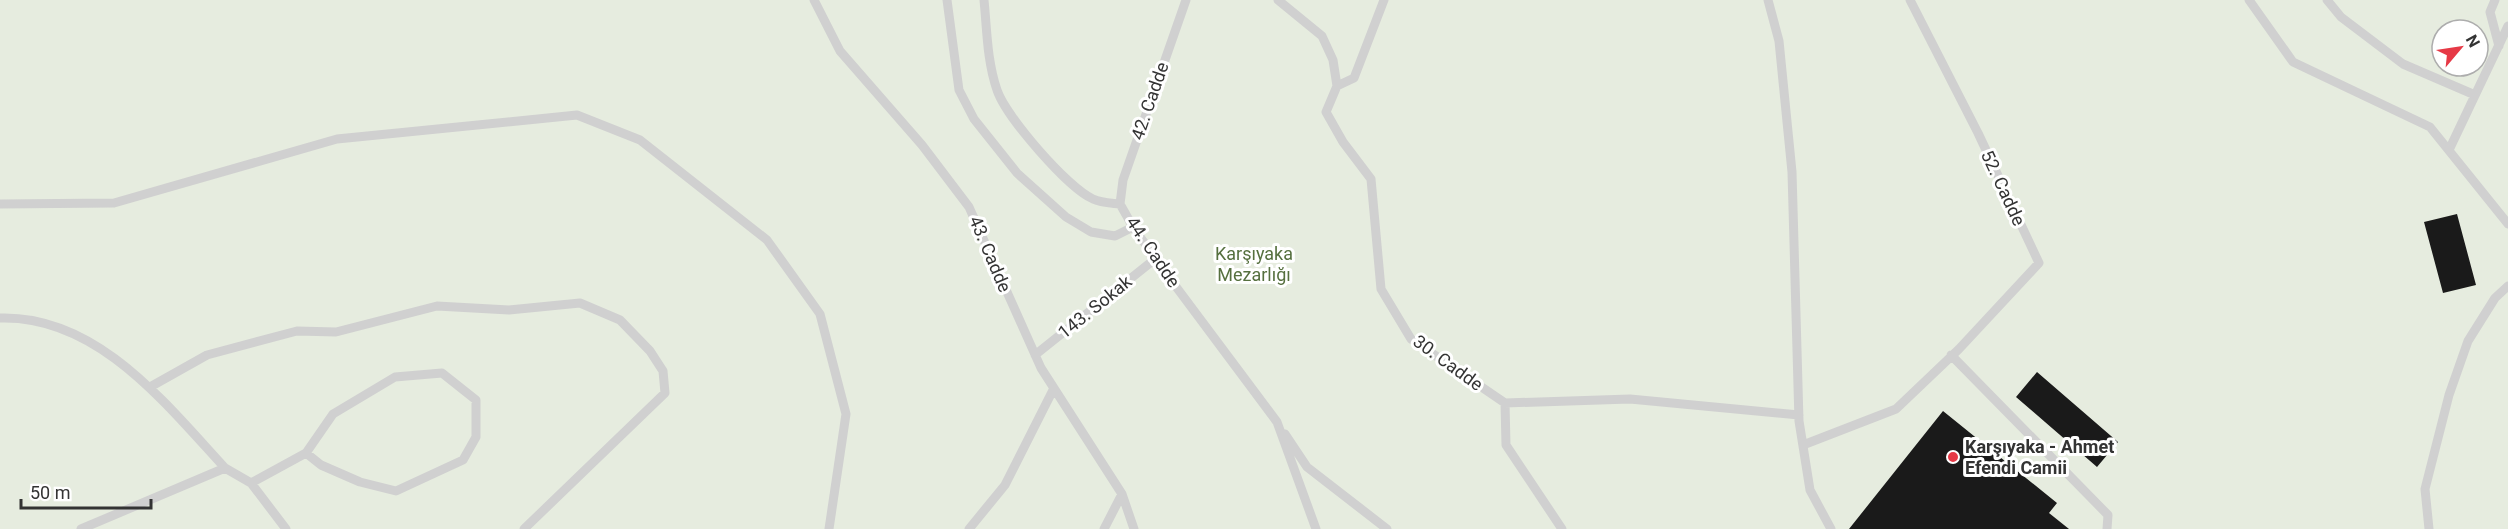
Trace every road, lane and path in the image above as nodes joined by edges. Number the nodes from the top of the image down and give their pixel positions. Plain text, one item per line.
1 (814, 0) edge
2 (948, 0) edge
3 (984, 0) edge
4 (1186, 0) edge
5 (1278, 0) edge
6 (1384, 0) edge
7 (1768, 0) edge
8 (1910, 0) edge
9 (2249, 0) edge
10 (2327, 0) edge
11 (2495, 0) edge
12 (2508, 26) edge
13 (2499, 46) junction
14 (1337, 86) junction
15 (2475, 95) junction
16 (2449, 150) junction
17 (0, 204) edge
18 (1120, 204) junction
19 (2508, 224) edge
20 (1133, 227) junction
21 (1155, 259) junction
22 (2508, 286) edge
23 (0, 318) edge
24 (1035, 355) junction
25 (1952, 355) junction
26 (150, 387) junction
27 (1053, 390) junction
28 (1504, 403) junction
29 (1799, 415) junction
30 (1277, 422) junction
31 (1803, 445) junction
32 (306, 453) junction
33 (225, 468) junction
34 (251, 483) junction
35 (1122, 494) junction
36 (81, 529) edge
37 (286, 529) edge
38 (524, 529) edge
39 (829, 529) edge
40 (969, 529) edge
41 (1104, 529) edge
42 (1134, 529) edge
43 (1316, 529) edge
44 (1387, 529) edge
45 (1562, 529) edge
46 (1831, 529) edge
47 (2107, 529) edge
48 (2430, 529) edge

1 - 24 lane, 43. Cadde
2 - 20 lane
3 - 18 lane, 44. Cadde
4 - 18 lane, 42. Cadde
5 - 14 lane
6 - 14 lane
7 - 29 lane
8 - 25 lane, 52. Cadde
9 - 16 lane
10 - 15 lane
11 - 13 lane
12 - 13 lane
13 - 15 lane
14 - 28 lane, 30. Cadde
15 - 16 lane
16 - 19 lane
17 - 39 lane
18 - 20 lane, 44. Cadde
20 - 21 lane, 44. Cadde
21 - 24 lane, 143. Sokak
21 - 30 lane, 44. Cadde
22 - 48 lane
23 - 26 lane
24 - 27 lane, 43. Cadde
25 - 31 lane
25 - 47 lane
26 - 33 lane
26 - 38 lane
27 - 35 lane, 43. Cadde
27 - 40 lane
28 - 29 lane
28 - 45 lane
29 - 31 lane
30 - 43 lane, 44. Cadde
30 - 44 lane
31 - 46 lane
32 - 32 lane
32 - 34 lane
33 - 34 lane
33 - 36 lane
34 - 37 lane
35 - 41 lane
35 - 42 lane, 43. Cadde

